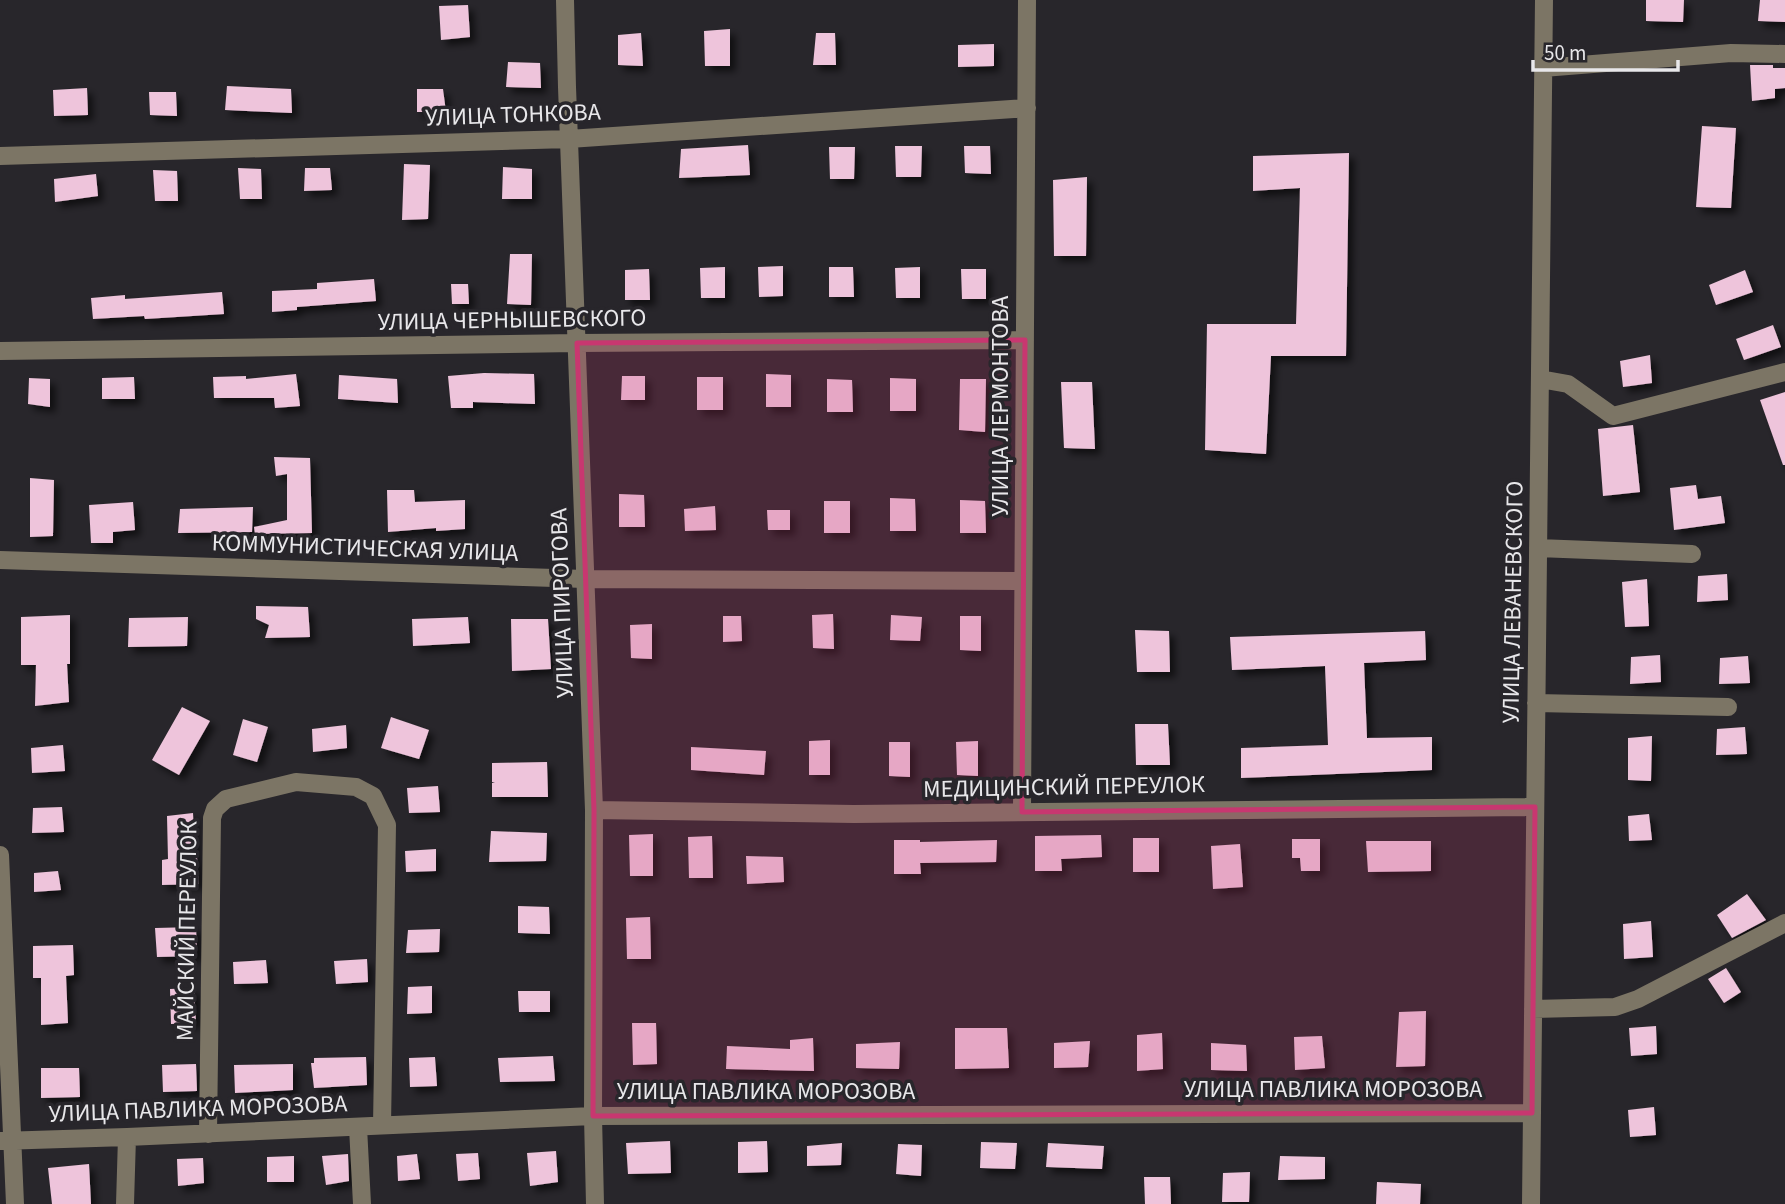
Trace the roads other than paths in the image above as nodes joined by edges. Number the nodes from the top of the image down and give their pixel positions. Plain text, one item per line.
1 (565, 0) edge
2 (1027, 0) edge
3 (1544, 0) edge
4 (1785, 54) edge
5 (1543, 68) junction
6 (1027, 108) junction
7 (569, 139) junction
8 (0, 156) edge
9 (1025, 340) junction
10 (577, 343) junction
11 (0, 351) edge
12 (1785, 372) edge
13 (1540, 379) junction
14 (1538, 548) junction
15 (1692, 554) dead end
16 (0, 560) edge
17 (585, 579) junction
18 (1023, 581) junction
19 (1536, 703) junction
20 (1728, 707) dead end
21 (1535, 807) junction
22 (594, 810) junction
23 (1022, 812) junction
24 (0, 855) edge
25 (1785, 923) edge
26 (1533, 1009) junction
27 (1532, 1113) junction
28 (593, 1116) junction
29 (382, 1125) junction
30 (358, 1127) junction
31 (208, 1134) junction
32 (127, 1137) junction
33 (6, 1141) edge
34 (15, 1204) edge
35 (125, 1204) edge
36 (362, 1204) edge
37 (596, 1204) edge
38 (1531, 1204) edge

1 - 7 street, УЛИЦА ПИРОГОВА
2 - 6 street, УЛИЦА ЛЕРМОНТОВА
3 - 5 street, УЛИЦА ЛЕВАНЕВСКОГО
4 - 5 street
5 - 13 street, УЛИЦА ЛЕВАНЕВСКОГО
6 - 7 street, УЛИЦА ТОНКОВА
6 - 9 street, УЛИЦА ЛЕРМОНТОВА
7 - 8 street, УЛИЦА ТОНКОВА
7 - 10 street, УЛИЦА ПИРОГОВА
9 - 10 street, УЛИЦА ЧЕРНЫШЕВСКОГО
9 - 18 street, УЛИЦА ЛЕРМОНТОВА
10 - 11 street, УЛИЦА ЧЕРНЫШЕВСКОГО
10 - 17 street, УЛИЦА ПИРОГОВА
12 - 13 street
13 - 14 street, УЛИЦА ЛЕВАНЕВСКОГО
14 - 15 street
14 - 19 street, УЛИЦА ЛЕВАНЕВСКОГО
16 - 17 street, КОММУНИСТИЧЕСКАЯ УЛИЦА
17 - 18 street, КОММУНИСТИЧЕСКАЯ УЛИЦА
17 - 22 street, УЛИЦА ПИРОГОВА
18 - 23 street, УЛИЦА ЛЕРМОНТОВА
19 - 20 street
19 - 21 street, УЛИЦА ЛЕВАНЕВСКОГО
21 - 23 street, МЕДИЦИНСКИЙ ПЕРЕУЛОК
21 - 26 street, УЛИЦА ЛЕВАНЕВСКОГО
22 - 23 street, МЕДИЦИНСКИЙ ПЕРЕУЛОК
22 - 28 street, УЛИЦА ПИРОГОВА
24 - 33 street
25 - 26 street
26 - 27 street, УЛИЦА ЛЕВАНЕВСКОГО
27 - 28 street, УЛИЦА ПАВЛИКА МОРОЗОВА
27 - 38 street, УЛИЦА ЛЕВАНЕВСКОГО
28 - 29 street, УЛИЦА ПАВЛИКА МОРОЗОВА
28 - 37 street, УЛИЦА ПИРОГОВА
29 - 30 street, УЛИЦА ПАВЛИКА МОРОЗОВА
29 - 31 street, МАЙСКИЙ ПЕРЕУЛОК
30 - 31 street, УЛИЦА ПАВЛИКА МОРОЗОВА
30 - 36 street
31 - 32 street, УЛИЦА ПАВЛИКА МОРОЗОВА
32 - 33 street, УЛИЦА ПАВЛИКА МОРОЗОВА
32 - 35 street
33 - 34 street

